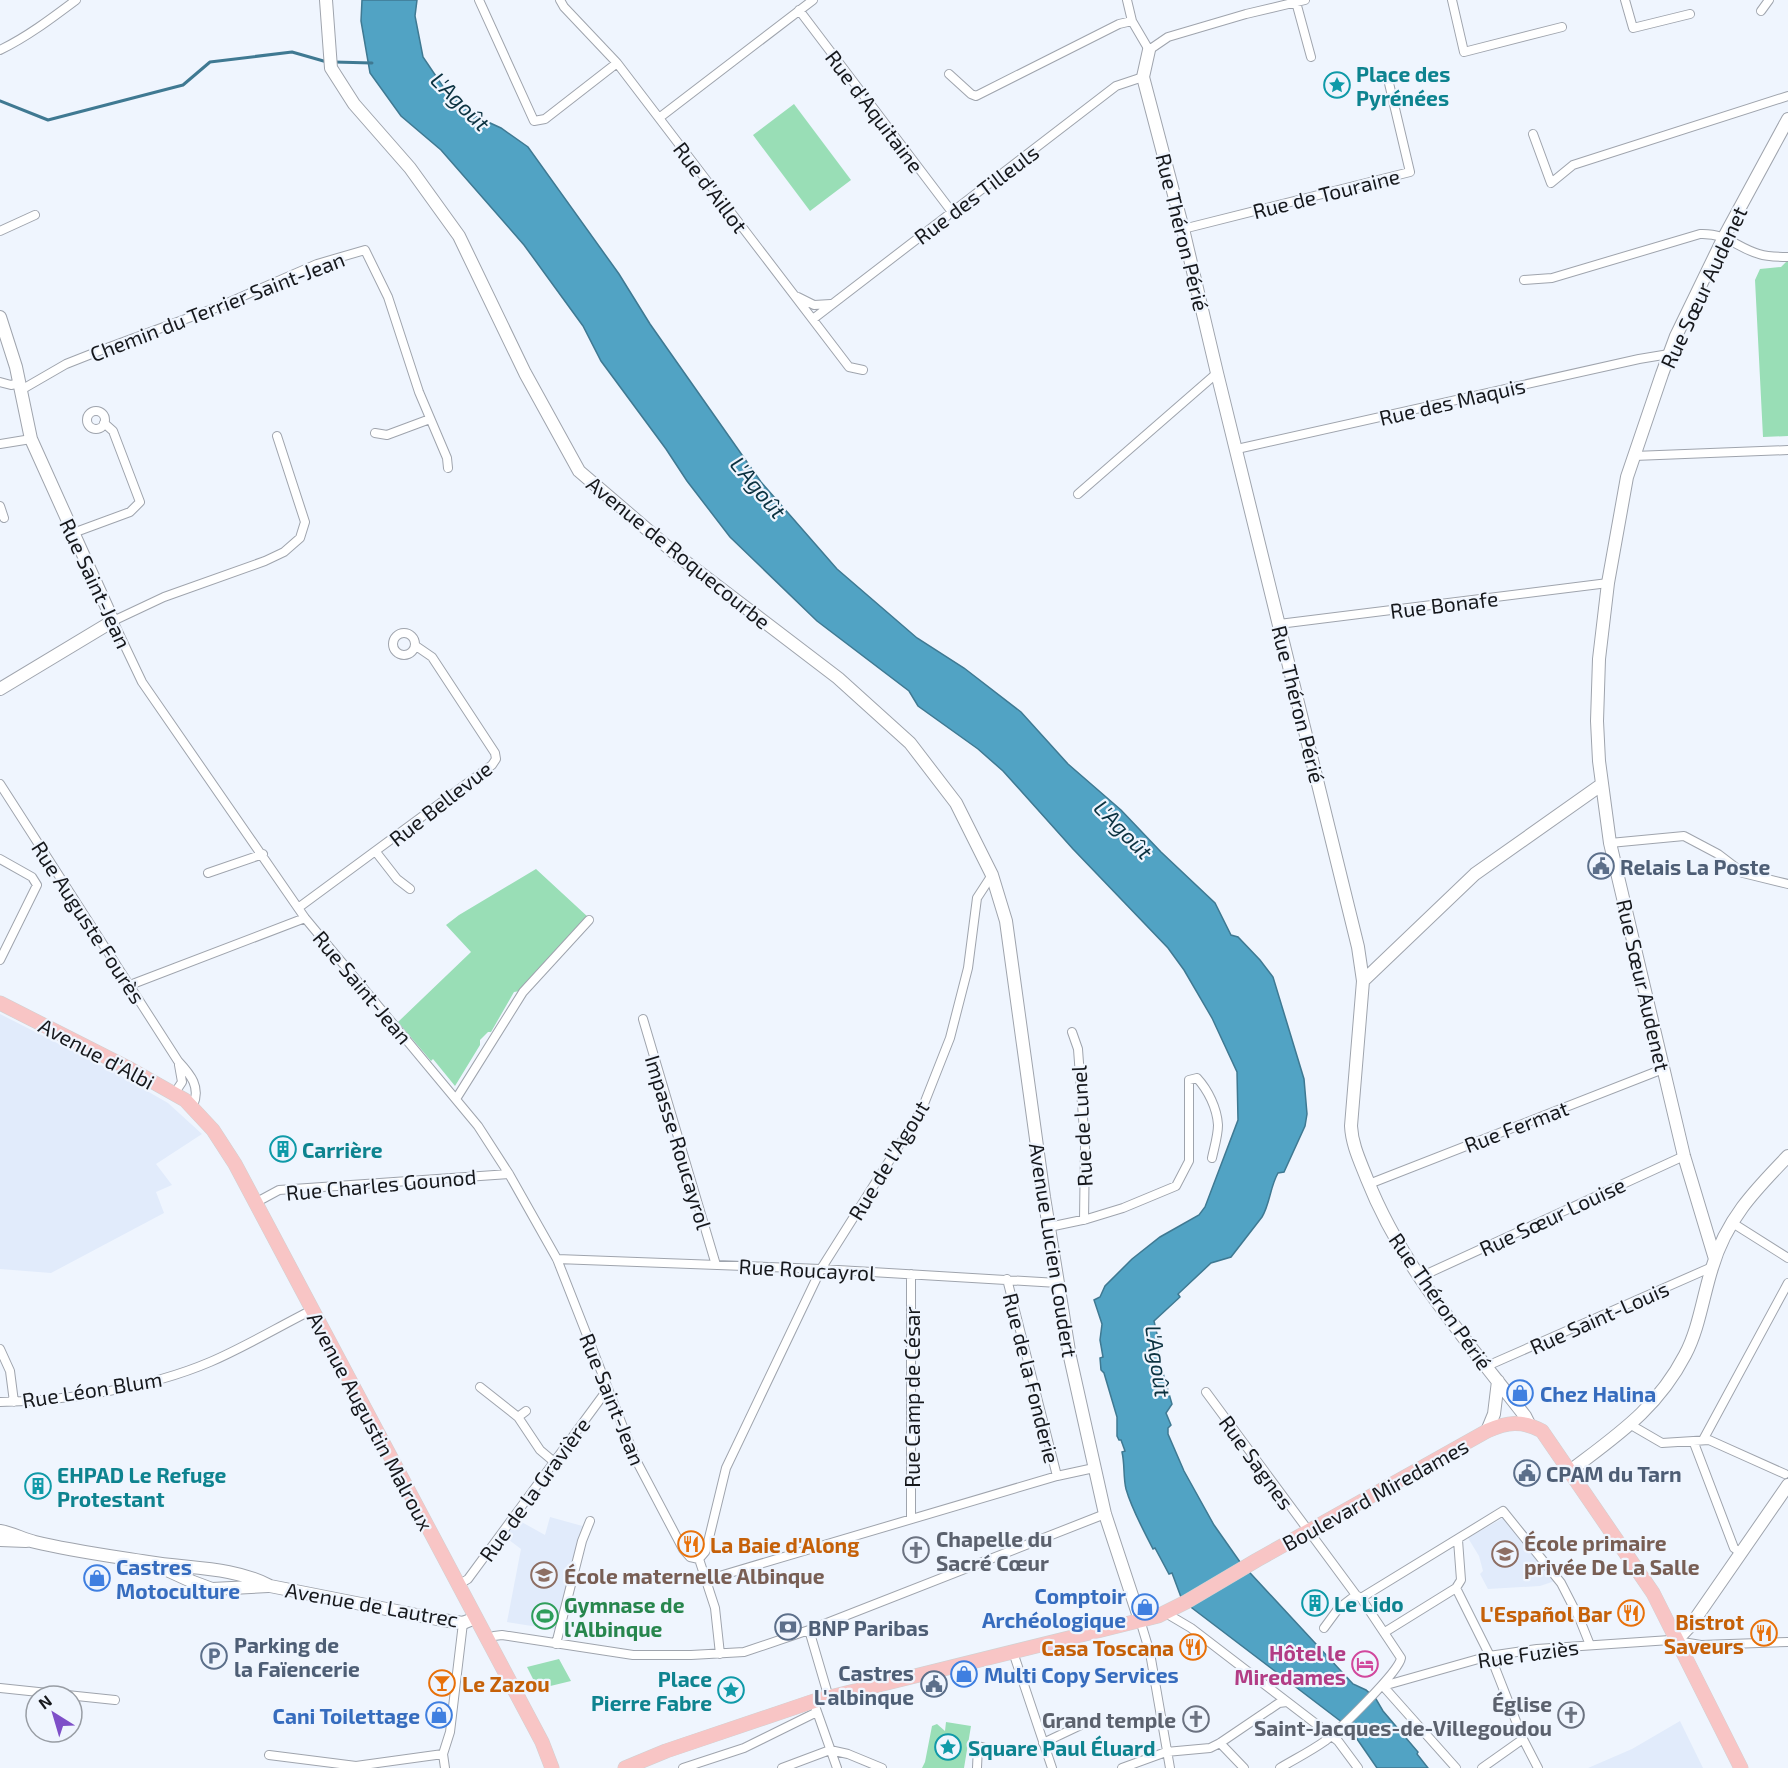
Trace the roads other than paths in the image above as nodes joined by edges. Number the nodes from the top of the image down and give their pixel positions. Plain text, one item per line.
1 (76, 0) edge
2 (326, 0) edge
3 (478, 0) edge
4 (560, 0) edge
5 (813, 0) edge
6 (1127, 0) edge
7 (1452, 0) edge
8 (1625, 0) edge
9 (1769, 0) edge
10 (1300, 1) edge
11 (799, 10) junction
12 (1761, 10) dead end
13 (1690, 14) dead end
14 (1132, 21) junction
15 (1562, 27) dead end
16 (0, 50) edge
17 (1149, 50) junction
18 (1311, 57) dead end
19 (617, 63) junction
20 (949, 74) dead end
21 (1143, 77) junction
22 (1388, 79) dead end
23 (1788, 96) edge
24 (659, 118) junction
25 (1788, 119) edge
26 (1533, 134) dead end
27 (952, 212) junction
28 (35, 215) dead end
29 (1183, 229) junction
30 (0, 231) edge
31 (1724, 237) junction
32 (1788, 257) edge
33 (1524, 280) dead end
34 (795, 296) junction
35 (832, 304) junction
36 (0, 317) edge
37 (813, 319) junction
38 (1669, 354) junction
39 (863, 370) dead end
40 (1217, 373) junction
41 (0, 381) edge
42 (21, 387) junction
43 (429, 419) junction
44 (105, 423) dead end
45 (375, 433) dead end
46 (277, 436) dead end
47 (31, 439) junction
48 (0, 444) edge
49 (1237, 449) junction
50 (1788, 450) edge
51 (1634, 456) junction
52 (448, 468) dead end
53 (1078, 494) dead end
54 (0, 506) edge
55 (4, 518) dead end
56 (73, 533) junction
57 (1608, 583) junction
58 (113, 621) junction
59 (1279, 624) junction
60 (416, 646) dead end
61 (0, 689) edge
62 (0, 784) edge
63 (1601, 785) junction
64 (1581, 800) junction
65 (1604, 805) junction
66 (1610, 843) junction
67 (376, 852) junction
68 (263, 854) junction
69 (0, 859) edge
70 (208, 873) dead end
71 (992, 875) junction
72 (1788, 884) edge
73 (410, 889) dead end
74 (298, 908) junction
75 (305, 918) junction
76 (589, 920) dead end
77 (0, 960) edge
78 (1363, 981) junction
79 (130, 985) junction
80 (0, 1003) edge
81 (643, 1019) dead end
82 (1072, 1032) dead end
83 (178, 1061) junction
84 (1663, 1069) junction
85 (174, 1094) junction
86 (456, 1099) junction
87 (192, 1106) junction
88 (1684, 1156) junction
89 (1788, 1156) edge
90 (1212, 1158) dead end
91 (509, 1174) junction
92 (1369, 1184) junction
93 (255, 1203) junction
94 (1084, 1220) junction
95 (1731, 1222) junction
96 (1049, 1227) junction
97 (1788, 1258) edge
98 (557, 1259) junction
99 (1713, 1263) junction
100 (716, 1265) junction
101 (821, 1269) junction
102 (911, 1274) junction
103 (1420, 1277) junction
104 (1007, 1280) junction
105 (1058, 1282) junction
106 (1788, 1283) edge
107 (312, 1310) junction
108 (0, 1349) edge
109 (1486, 1366) junction
110 (1498, 1381) junction
111 (480, 1387) dead end
112 (607, 1390) junction
113 (1206, 1392) dead end
114 (0, 1402) edge
115 (14, 1402) junction
116 (526, 1411) dead end
117 (518, 1417) junction
118 (1529, 1424) junction
119 (1631, 1425) junction
120 (1487, 1431) junction
121 (1699, 1441) junction
122 (553, 1461) junction
123 (1094, 1468) junction
124 (1570, 1471) junction
125 (1057, 1476) junction
126 (1787, 1479) edge
127 (1105, 1514) junction
128 (911, 1519) junction
129 (591, 1521) dead end
130 (0, 1531) edge
131 (1308, 1532) junction
132 (0, 1540) edge
133 (1458, 1540) junction
134 (34, 1541) junction
135 (1741, 1553) junction
136 (699, 1559) junction
137 (152, 1563) junction
138 (706, 1580) junction
139 (458, 1585) junction
140 (270, 1586) junction
141 (1456, 1588) junction
142 (1359, 1596) junction
143 (1163, 1614) junction
144 (1140, 1620) junction
145 (469, 1621) junction
146 (1324, 1628) dead end
147 (809, 1630) junction
148 (1385, 1632) junction
149 (487, 1640) junction
150 (1677, 1640) junction
151 (1788, 1642) edge
152 (556, 1644) junction
153 (1590, 1645) junction
154 (1701, 1645) junction
155 (1013, 1652) junction
156 (720, 1654) junction
157 (1489, 1656) junction
158 (1689, 1664) junction
159 (1381, 1687) junction
160 (0, 1688) edge
161 (829, 1698) junction
162 (115, 1700) dead end
163 (1287, 1702) junction
164 (815, 1707) junction
165 (1082, 1725) dead end
166 (1331, 1735) junction
167 (1523, 1739) junction
168 (542, 1742) junction
169 (1043, 1743) junction
170 (1220, 1743) junction
171 (830, 1750) junction
172 (1010, 1750) dead end
173 (1166, 1752) junction
174 (443, 1754) junction
175 (269, 1755) dead end
176 (624, 1767) edge
177 (445, 1768) edge
178 (552, 1768) edge
179 (563, 1768) edge
180 (683, 1768) edge
181 (782, 1768) edge
182 (837, 1768) edge
183 (882, 1768) edge
184 (977, 1768) edge
185 (1052, 1768) edge
186 (1122, 1768) edge
187 (1170, 1768) edge
188 (1244, 1768) edge
189 (1280, 1768) edge
190 (1358, 1768) edge
191 (1456, 1768) edge
192 (1482, 1768) edge
193 (1538, 1768) edge
194 (1741, 1768) edge

1 - 16 street
2 - 71 street, Avenue de Roquecourbe
3 - 19 street
4 - 19 street, Rue d'Aillot
5 - 11 street
6 - 14 street
7 - 15 street
8 - 13 street
9 - 12 street
10 - 17 street
10 - 18 street
11 - 24 street
11 - 27 street, Rue d'Aquitaine
14 - 17 street
14 - 20 street
17 - 21 street, Rue Théron Périé
19 - 24 street, Rue d'Aillot
21 - 27 street, Rue des Tilleuls
21 - 29 street, Rue Théron Périé
22 - 29 street, Rue de Touraine
23 - 26 street
24 - 34 street, Rue d'Aillot
25 - 31 street, Rue Sœur Audenet
27 - 35 street, Rue des Tilleuls
28 - 30 street
29 - 40 street, Rue Théron Périé
31 - 32 street
31 - 33 street
31 - 38 street, Rue Sœur Audenet
34 - 35 street
34 - 37 street, Rue d'Aillot
35 - 37 street, Rue des Tilleuls
36 - 42 street, Rue Saint-Jean
37 - 39 street, Rue d'Aillot
38 - 49 street, Rue des Maquis
38 - 51 street, Rue Sœur Audenet
40 - 49 street, Rue Théron Périé
40 - 53 street
41 - 42 street
42 - 43 street, Chemin du Terrier Saint-Jean
42 - 47 street, Rue Saint-Jean
43 - 45 street
43 - 52 street, Chemin du Terrier Saint-Jean
44 - 56 street
46 - 58 street
47 - 48 street
47 - 56 street, Rue Saint-Jean
49 - 59 street, Rue Théron Périé
50 - 51 street
51 - 57 street, Rue Sœur Audenet
54 - 55 street
56 - 58 street, Rue Saint-Jean
57 - 59 street, Rue Bonafe
57 - 63 street, Rue Sœur Audenet
58 - 61 street
58 - 68 street, Rue Saint-Jean
59 - 78 street, Rue Théron Périé
60 - 67 street, Rue Bellevue
62 - 79 street, Rue Auguste Fourès
63 - 64 street
63 - 65 street, Rue Sœur Audenet
64 - 65 street
64 - 78 street
65 - 66 street, Rue Sœur Audenet
66 - 72 street
66 - 84 street, Rue Sœur Audenet
67 - 73 street
67 - 74 street, Rue Bellevue
68 - 70 street
68 - 74 street, Rue Saint-Jean
69 - 77 street
71 - 96 street, Avenue Lucien Coudert
71 - 101 street, Rue de l'Agout
74 - 75 street, Rue Saint-Jean
75 - 79 street
75 - 86 street, Rue Saint-Jean
76 - 86 street
78 - 92 street, Rue Théron Périé
79 - 83 street, Rue Auguste Fourès
80 - 85 main road, Avenue d'Albi
81 - 100 street, Impasse Roucayrol
82 - 94 street, Rue de Lunel
83 - 85 street
83 - 87 street, Rue Auguste Fourès
84 - 88 street, Rue Sœur Audenet
84 - 92 street, Rue Fermat
85 - 87 main road, Avenue d'Albi
86 - 91 street, Rue Saint-Jean
87 - 93 main road, Avenue Augustin Malroux
88 - 99 street, Rue Sœur Audenet
88 - 103 street, Rue Sœur Louise
89 - 95 street
90 - 94 street
91 - 93 street, Rue Charles Gounod
91 - 98 street, Rue Saint-Jean
92 - 103 street, Rue Théron Périé
93 - 107 main road, Avenue Augustin Malroux
94 - 96 street
95 - 97 street
95 - 99 street
96 - 105 street, Avenue Lucien Coudert
98 - 100 street, Rue Roucayrol
98 - 112 street, Rue Saint-Jean
99 - 109 street, Rue Saint-Louis
99 - 119 street
100 - 101 street, Rue Roucayrol
101 - 102 street, Rue Roucayrol
101 - 136 street, Rue de l'Agout
102 - 104 street, Rue Roucayrol
102 - 128 street, Rue Camp de César
103 - 109 street, Rue Théron Périé
104 - 105 street, Rue Roucayrol
104 - 125 street, Rue de la Fonderie
105 - 123 street, Avenue Lucien Coudert
106 - 121 street
107 - 115 street, Rue Léon Blum
107 - 139 main road, Avenue Augustin Malroux
108 - 115 street
109 - 110 street, Rue Théron Périé
110 - 118 street, Rue Théron Périé
110 - 120 street, Rue Théron Périé
111 - 117 street
112 - 122 street, Rue de la Gravière
112 - 136 street, Rue Saint-Jean
113 - 131 street, Rue Sagnes
114 - 115 street, Rue Léon Blum
116 - 117 street
117 - 122 street
118 - 120 main road, Boulevard Miredames
118 - 124 main road
119 - 121 street
119 - 124 street
120 - 131 main road, Boulevard Miredames
121 - 126 street
121 - 135 street
122 - 139 street, Rue de la Gravière
123 - 125 street
123 - 127 street, Avenue Lucien Coudert
124 - 150 main road
125 - 128 street
126 - 135 street
127 - 144 street, Avenue Lucien Coudert
127 - 147 street
128 - 138 street
129 - 152 street
130 - 134 street, Avenue de Lautrec
131 - 142 street, Rue Sagnes
131 - 143 main road, Boulevard Miredames
132 - 134 street, Avenue de Lautrec
133 - 141 street
133 - 142 street
133 - 153 street
134 - 137 street, Avenue de Lautrec
135 - 150 street
136 - 138 street
137 - 140 street, Avenue de Lautrec
137 - 140 street, Avenue de Lautrec
138 - 156 street
139 - 145 main road, Avenue Augustin Malroux
140 - 145 street, Avenue de Lautrec
141 - 148 street
141 - 157 street
142 - 146 street
142 - 148 street, Rue Sagnes
143 - 144 main road, Boulevard Miredames
143 - 163 street
144 - 155 main road, Boulevard Miredames
144 - 173 street
145 - 149 main road, Avenue Augustin Malroux
145 - 174 street
147 - 156 street
147 - 161 street
148 - 159 street, Rue Sagnes
149 - 152 street
149 - 168 main road, Avenue Augustin Malroux
150 - 153 street, Rue Fuziès
150 - 154 street, Rue Fuziès
150 - 158 main road
151 - 154 street, Rue Fuziès
152 - 156 street
153 - 157 street, Rue Fuziès
154 - 158 street
155 - 161 main road, Boulevard Miredames
155 - 169 street
157 - 159 street, Rue Fuziès
157 - 167 street
158 - 194 main road
159 - 166 street
159 - 191 street
160 - 162 street
161 - 164 main road, Boulevard Miredames
163 - 166 street
163 - 170 street
164 - 171 street
164 - 176 main road, Boulevard Miredames
164 - 180 street
165 - 169 street
166 - 189 street
166 - 190 street
167 - 192 street
167 - 193 street
168 - 178 main road
168 - 179 main road
169 - 185 street
170 - 173 street
170 - 188 street
171 - 181 street
171 - 182 street
171 - 183 street
172 - 184 street
173 - 186 street
173 - 187 street
174 - 175 street
174 - 177 street

